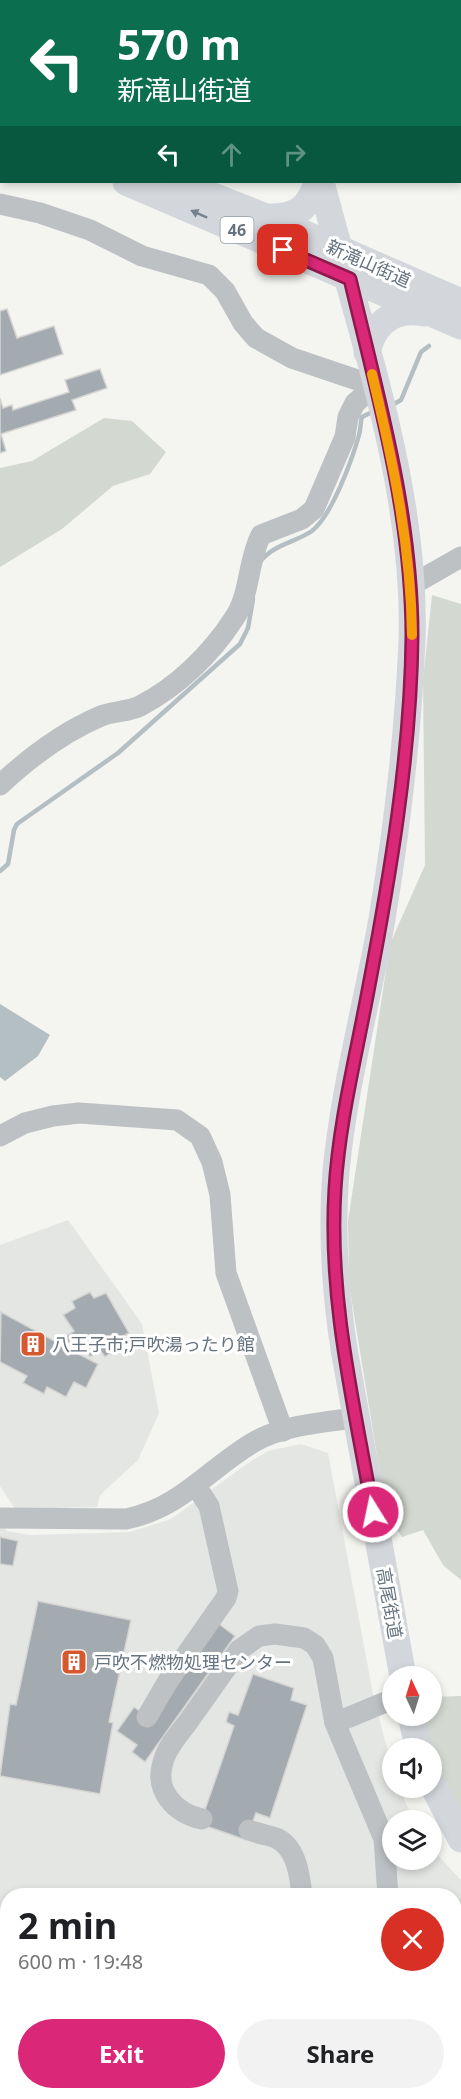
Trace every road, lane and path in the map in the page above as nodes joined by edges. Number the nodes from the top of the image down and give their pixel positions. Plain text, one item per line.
1 (128, 183) edge
2 (180, 183) edge
3 (318, 183) edge
4 (319, 183) edge
5 (0, 204) edge
6 (266, 217) junction
7 (339, 250) junction
8 (350, 279) junction
9 (405, 279) junction
10 (461, 292) edge
11 (461, 302) edge
12 (431, 314) junction
13 (461, 326) edge
14 (367, 352) junction
15 (375, 386) junction
16 (461, 557) edge
17 (410, 586) junction
18 (0, 785) edge
19 (0, 1136) edge
20 (356, 1418) junction
21 (283, 1431) junction
22 (196, 1486) junction
23 (3, 1514) edge
24 (401, 1666) edge
25 (382, 1704) edge
26 (147, 1717) dead end
27 (335, 1723) junction
28 (439, 1798) edge
29 (201, 1819) dead end
30 (249, 1830) dead end
31 (461, 1839) edge
32 (301, 1888) edge
33 (387, 1888) edge

8 -> 1 main road, 新滝山街道 / 46
2 - 6 main road, 新滝山街道 / 46
3 - 6 main road
4 - 7 main road, 高尾街道
5 - 15 street
6 - 7 main road, 新滝山街道 / 46
7 - 8 main road, 高尾街道
7 - 9 main road, 新滝山街道
8 - 12 main road, 新滝山街道
8 - 14 main road, 高尾街道
9 - 10 main road
9 - 11 main road, 新滝山街道
12 - 13 main road, 新滝山街道
12 - 14 main road
14 - 15 main road, 高尾街道
15 - 17 main road, 高尾街道
15 - 18 street
16 - 17 street
17 - 20 main road, 高尾街道
19 - 21 street
20 - 21 street
20 - 24 main road, 高尾街道
21 - 22 street
22 - 23 street
22 - 26 street
25 - 27 street
27 - 29 street
27 - 33 street
28 - 31 main road
30 - 32 street

